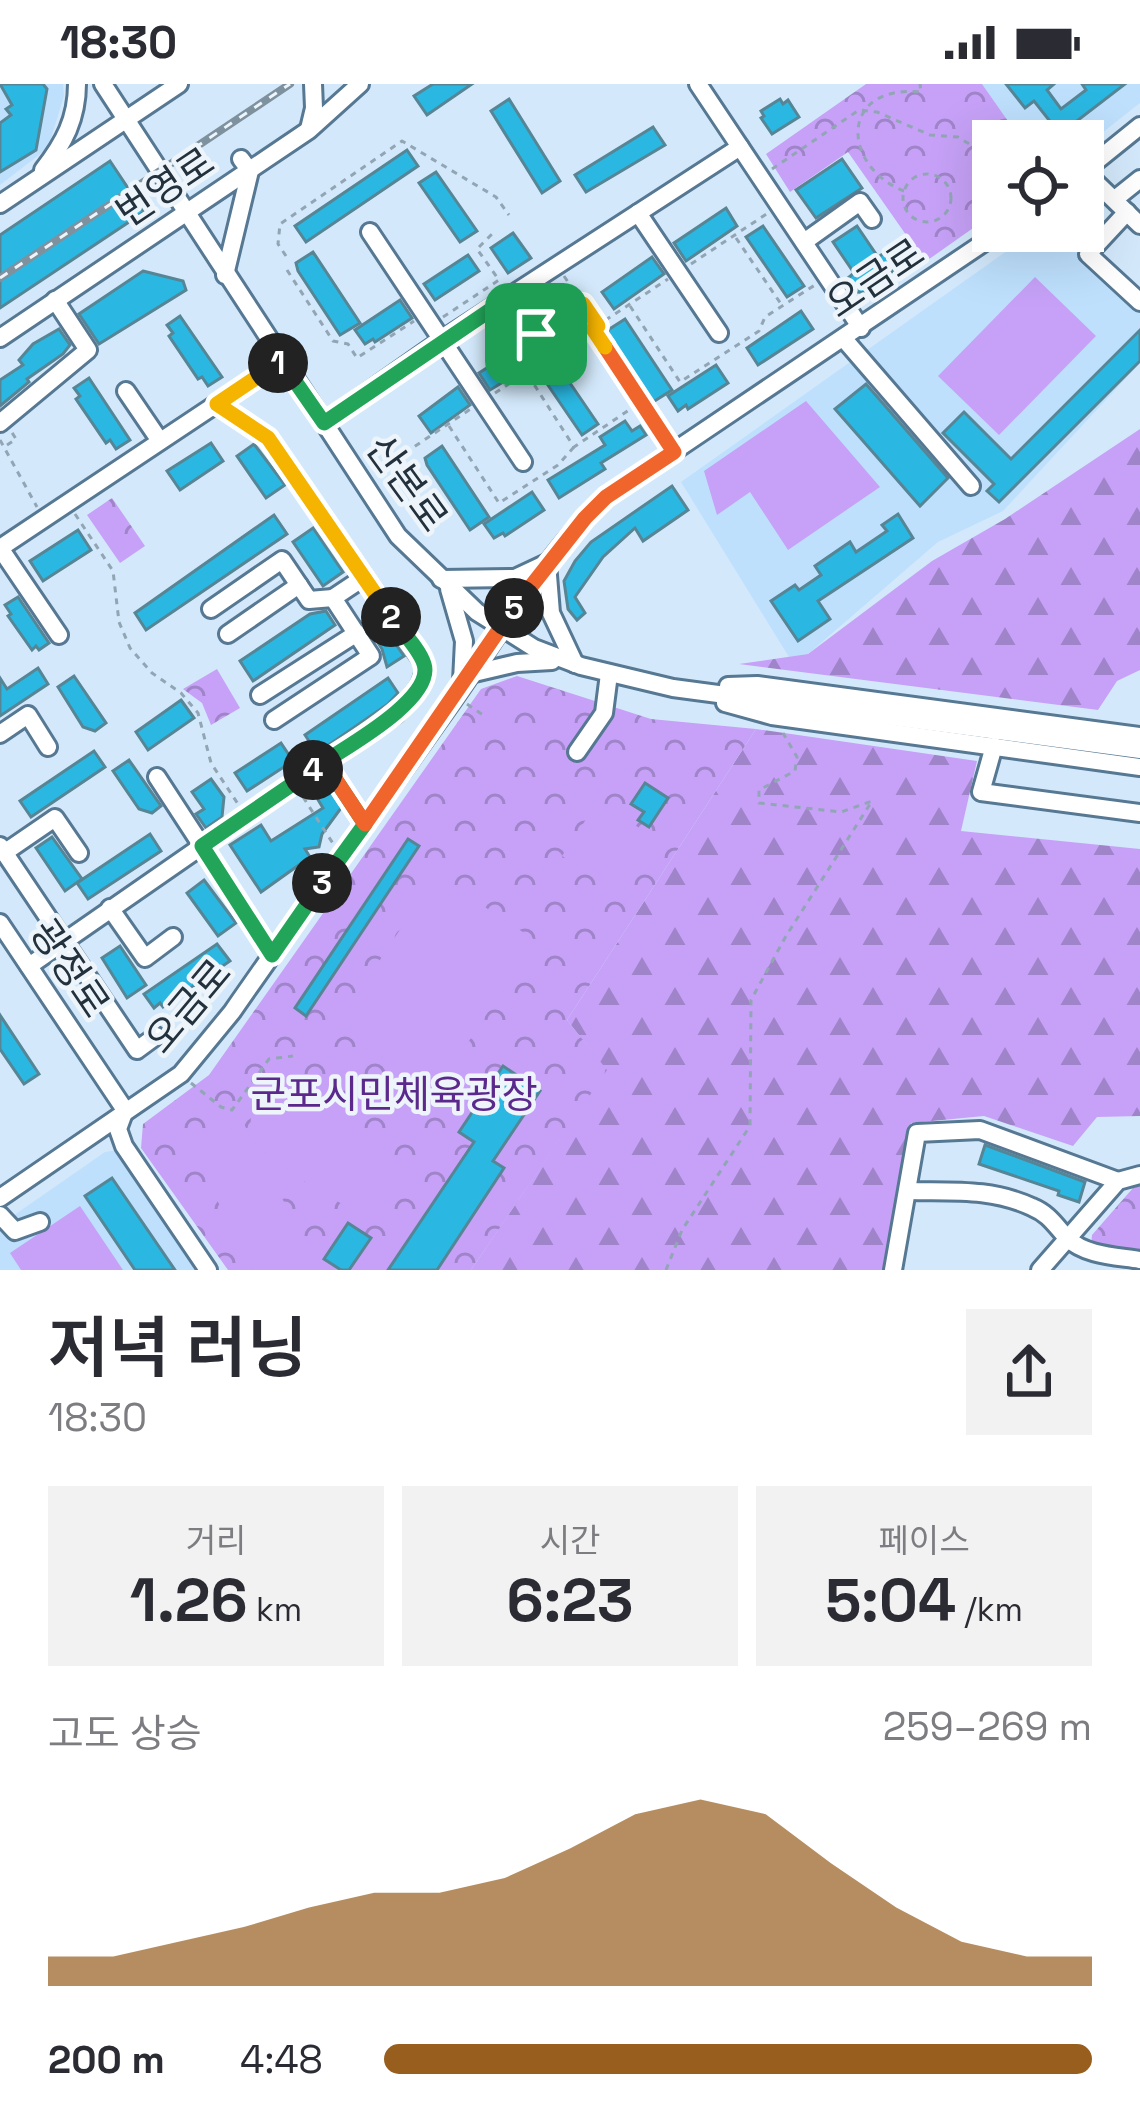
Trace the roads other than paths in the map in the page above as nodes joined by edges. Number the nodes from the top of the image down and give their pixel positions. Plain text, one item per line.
1 (77, 84) edge
2 (104, 84) edge
3 (178, 84) edge
4 (313, 84) edge
5 (338, 84) edge
6 (698, 84) edge
7 (360, 85) edge
8 (126, 119) junction
9 (1140, 126) edge
10 (309, 130) junction
11 (740, 147) junction
12 (1104, 155) edge
13 (246, 165) junction
14 (1140, 178) edge
15 (35, 181) junction
16 (1104, 190) edge
17 (0, 204) edge
18 (188, 211) junction
19 (1127, 212) edge
20 (638, 213) junction
21 (872, 219) dead end
22 (370, 232) dead end
23 (804, 242) junction
24 (972, 251) edge
25 (225, 275) junction
26 (56, 300) junction
27 (1140, 302) edge
28 (861, 328) junction
29 (719, 333) dead end
30 (0, 338) edge
31 (844, 339) junction
32 (442, 340) junction
33 (281, 361) junction
34 (126, 391) dead end
35 (217, 404) junction
36 (324, 423) junction
37 (0, 426) edge
38 (160, 441) junction
39 (523, 462) dead end
40 (971, 486) dead end
41 (0, 548) edge
42 (547, 563) junction
43 (363, 578) junction
44 (445, 584) junction
45 (298, 585) junction
46 (333, 598) junction
47 (212, 609) dead end
48 (500, 627) junction
49 (357, 633) junction
50 (228, 634) dead end
51 (58, 635) dead end
52 (569, 662) junction
53 (609, 674) junction
54 (462, 685) junction
55 (673, 688) junction
56 (260, 695) dead end
57 (274, 720) dead end
58 (0, 734) edge
59 (1140, 736) edge
60 (994, 746) junction
61 (48, 747) dead end
62 (1140, 750) edge
63 (577, 752) dead end
64 (1140, 766) edge
65 (158, 777) dead end
66 (1140, 813) edge
67 (202, 846) junction
68 (2, 850) edge
69 (79, 853) dead end
70 (110, 908) junction
71 (0, 923) edge
72 (172, 937) dead end
73 (63, 941) junction
74 (272, 955) junction
75 (29, 966) junction
76 (156, 1036) dead end
77 (125, 1111) junction
78 (1140, 1175) edge
79 (1118, 1181) junction
80 (908, 1191) junction
81 (0, 1198) edge
82 (0, 1215) edge
83 (40, 1222) dead end
84 (1068, 1238) junction
85 (1140, 1260) edge
86 (208, 1270) edge
87 (893, 1270) edge
88 (1040, 1270) edge

1 - 15 street
2 - 8 street, 산본로
3 - 8 street, 번영로
4 - 10 street
5 - 7 street
6 - 11 street
7 - 10 street, 번영로
8 - 15 street, 번영로
8 - 18 street, 산본로
9 - 12 street
10 - 13 street, 번영로
11 - 20 street
11 - 23 street
13 - 18 street, 번영로
13 - 25 street
14 - 19 street
15 - 17 street, 번영로
16 - 19 street
18 - 25 street, 산본로
18 - 26 street, 번영로
19 - 27 street
20 - 29 street
20 - 32 street
21 - 23 street
22 - 32 street
23 - 28 street
24 - 28 street, 오금로
25 - 33 street, 산본로
26 - 30 street, 번영로
26 - 37 street
28 - 31 street, 오금로
31 - 40 street
31 - 42 street, 오금로
32 - 36 street
32 - 39 street
33 - 35 street
33 - 36 street, 산본로
34 - 38 street
35 - 38 street
35 - 43 street
36 - 44 street, 산본로
38 - 41 street
41 - 51 street
42 - 44 street
42 - 48 street, 오금로
42 - 52 street
43 - 46 street
43 - 67 street
44 - 48 street, 산본로
44 - 54 street
45 - 46 street
45 - 47 street
45 - 50 street
46 - 49 street
48 - 52 street, 산본로
48 - 54 street, 오금로
49 - 56 street
49 - 57 street
52 - 53 street, 산본로
52 - 54 street
53 - 55 street, 산본로
53 - 63 street
54 - 74 street, 오금로
55 - 59 street, 산본로
55 - 60 street, 산본로
55 - 62 street, 산본로
58 - 61 street
60 - 64 street, 산본로
60 - 66 street
65 - 67 street
67 - 70 street
67 - 74 street
68 - 69 street
68 - 73 street
70 - 72 street
70 - 73 street
71 - 75 street, 광정로
73 - 75 street
73 - 76 street
74 - 77 street, 오금로
75 - 77 street, 광정로
77 - 81 street, 오금로
77 - 86 street
78 - 79 street
79 - 80 street
79 - 84 street
80 - 84 street
80 - 87 street
82 - 83 street
84 - 85 street
84 - 88 street

